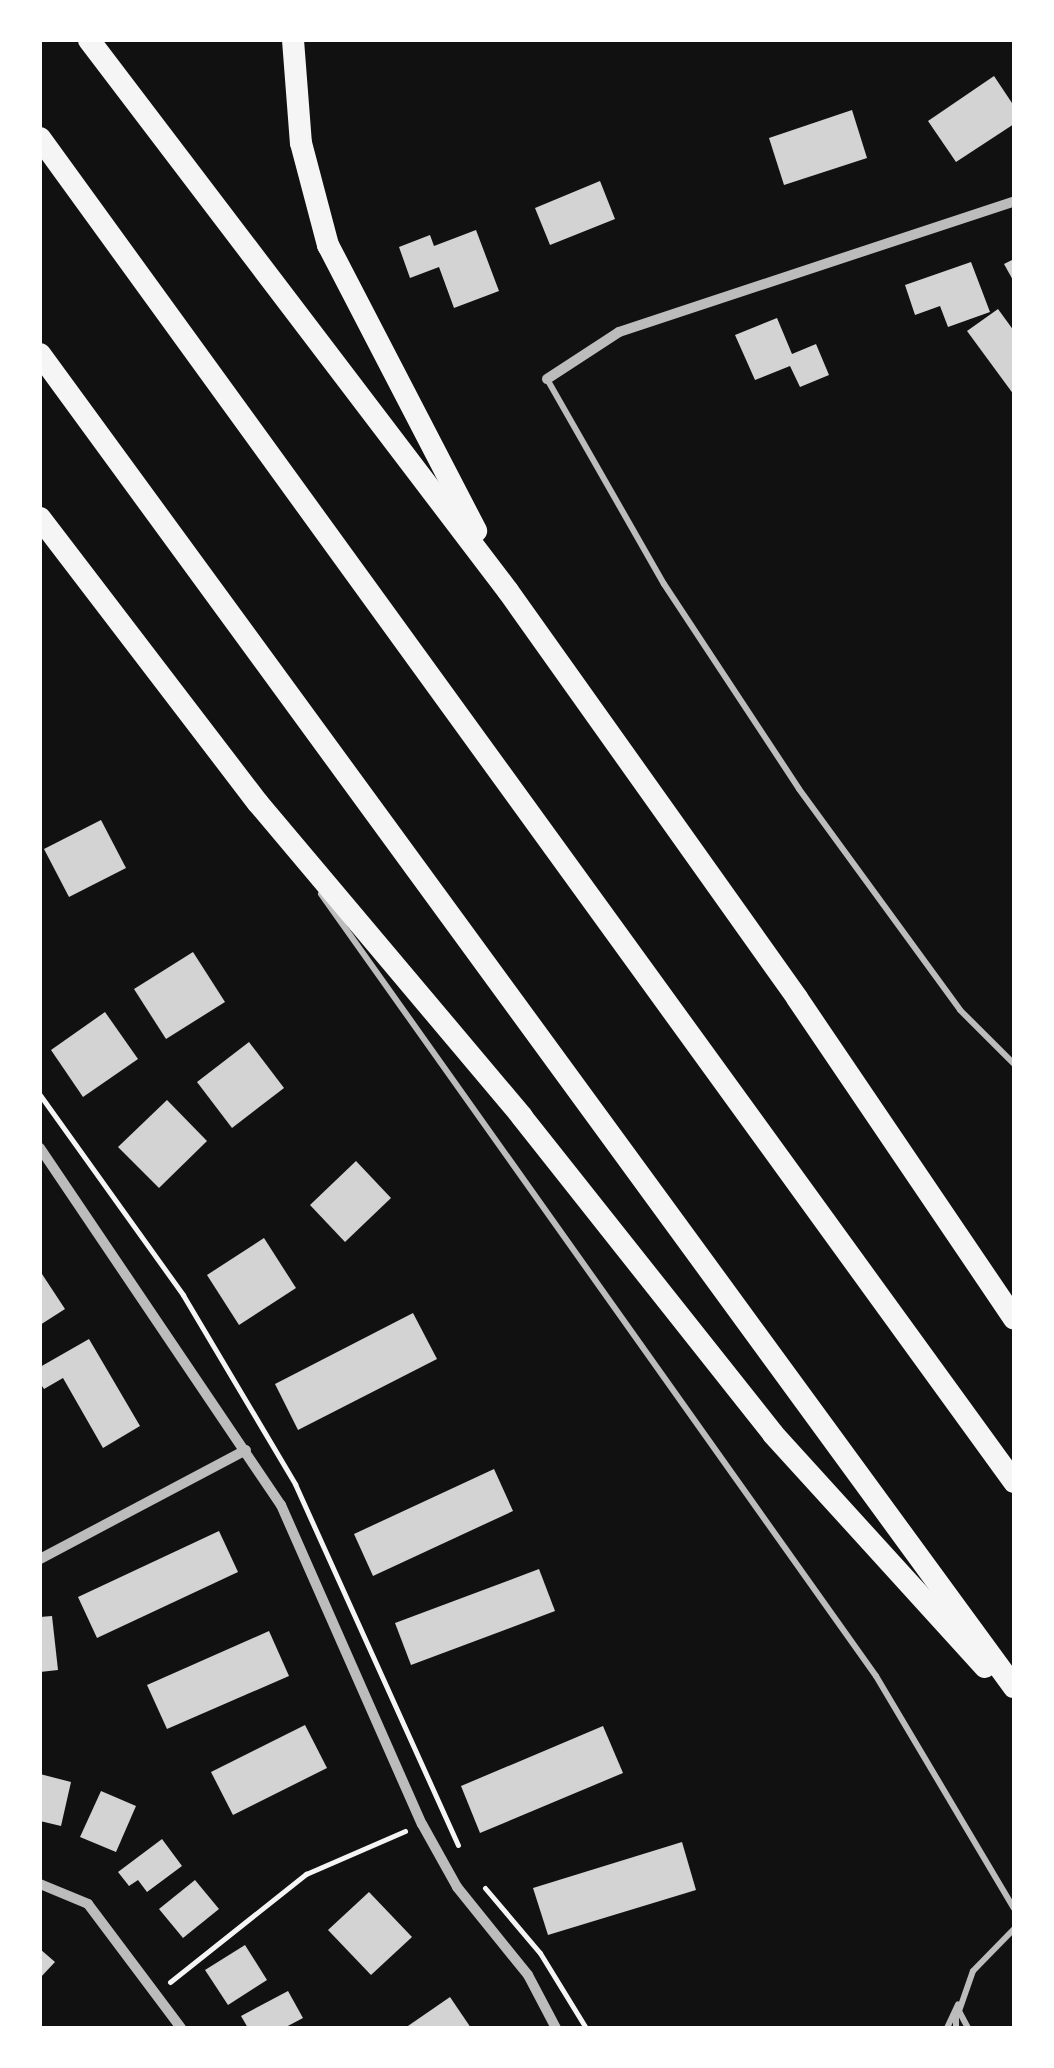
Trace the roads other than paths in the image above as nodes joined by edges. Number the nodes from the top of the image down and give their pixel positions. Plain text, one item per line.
1 (90, 40) edge
2 (293, 40) edge
3 (40, 138) edge
4 (1014, 201) edge
5 (40, 354) edge
6 (546, 379) joint
7 (40, 518) edge
8 (508, 592) junction
9 (258, 802) junction
10 (1014, 1064) edge
11 (40, 1148) edge
12 (1014, 1319) edge
13 (246, 1450) junction
14 (1014, 1482) edge
15 (40, 1559) edge
16 (1014, 1686) edge
17 (1014, 1699) edge
18 (40, 1884) edge
19 (1014, 1908) edge
20 (1014, 1929) edge
21 (964, 1989) junction
22 (181, 2028) edge
23 (556, 2028) edge
24 (948, 2028) edge
25 (956, 2028) edge
26 (968, 2028) edge

1 - 8 highway
2 - 8 highway
3 - 14 highway
4 - 6 street
5 - 16 highway
6 - 10 lane
7 - 9 highway
8 - 12 highway
9 - 17 highway
9 - 19 lane
11 - 13 street
13 - 15 street
13 - 23 street
18 - 22 street
20 - 21 lane
21 - 24 lane
21 - 25 lane
21 - 26 lane

